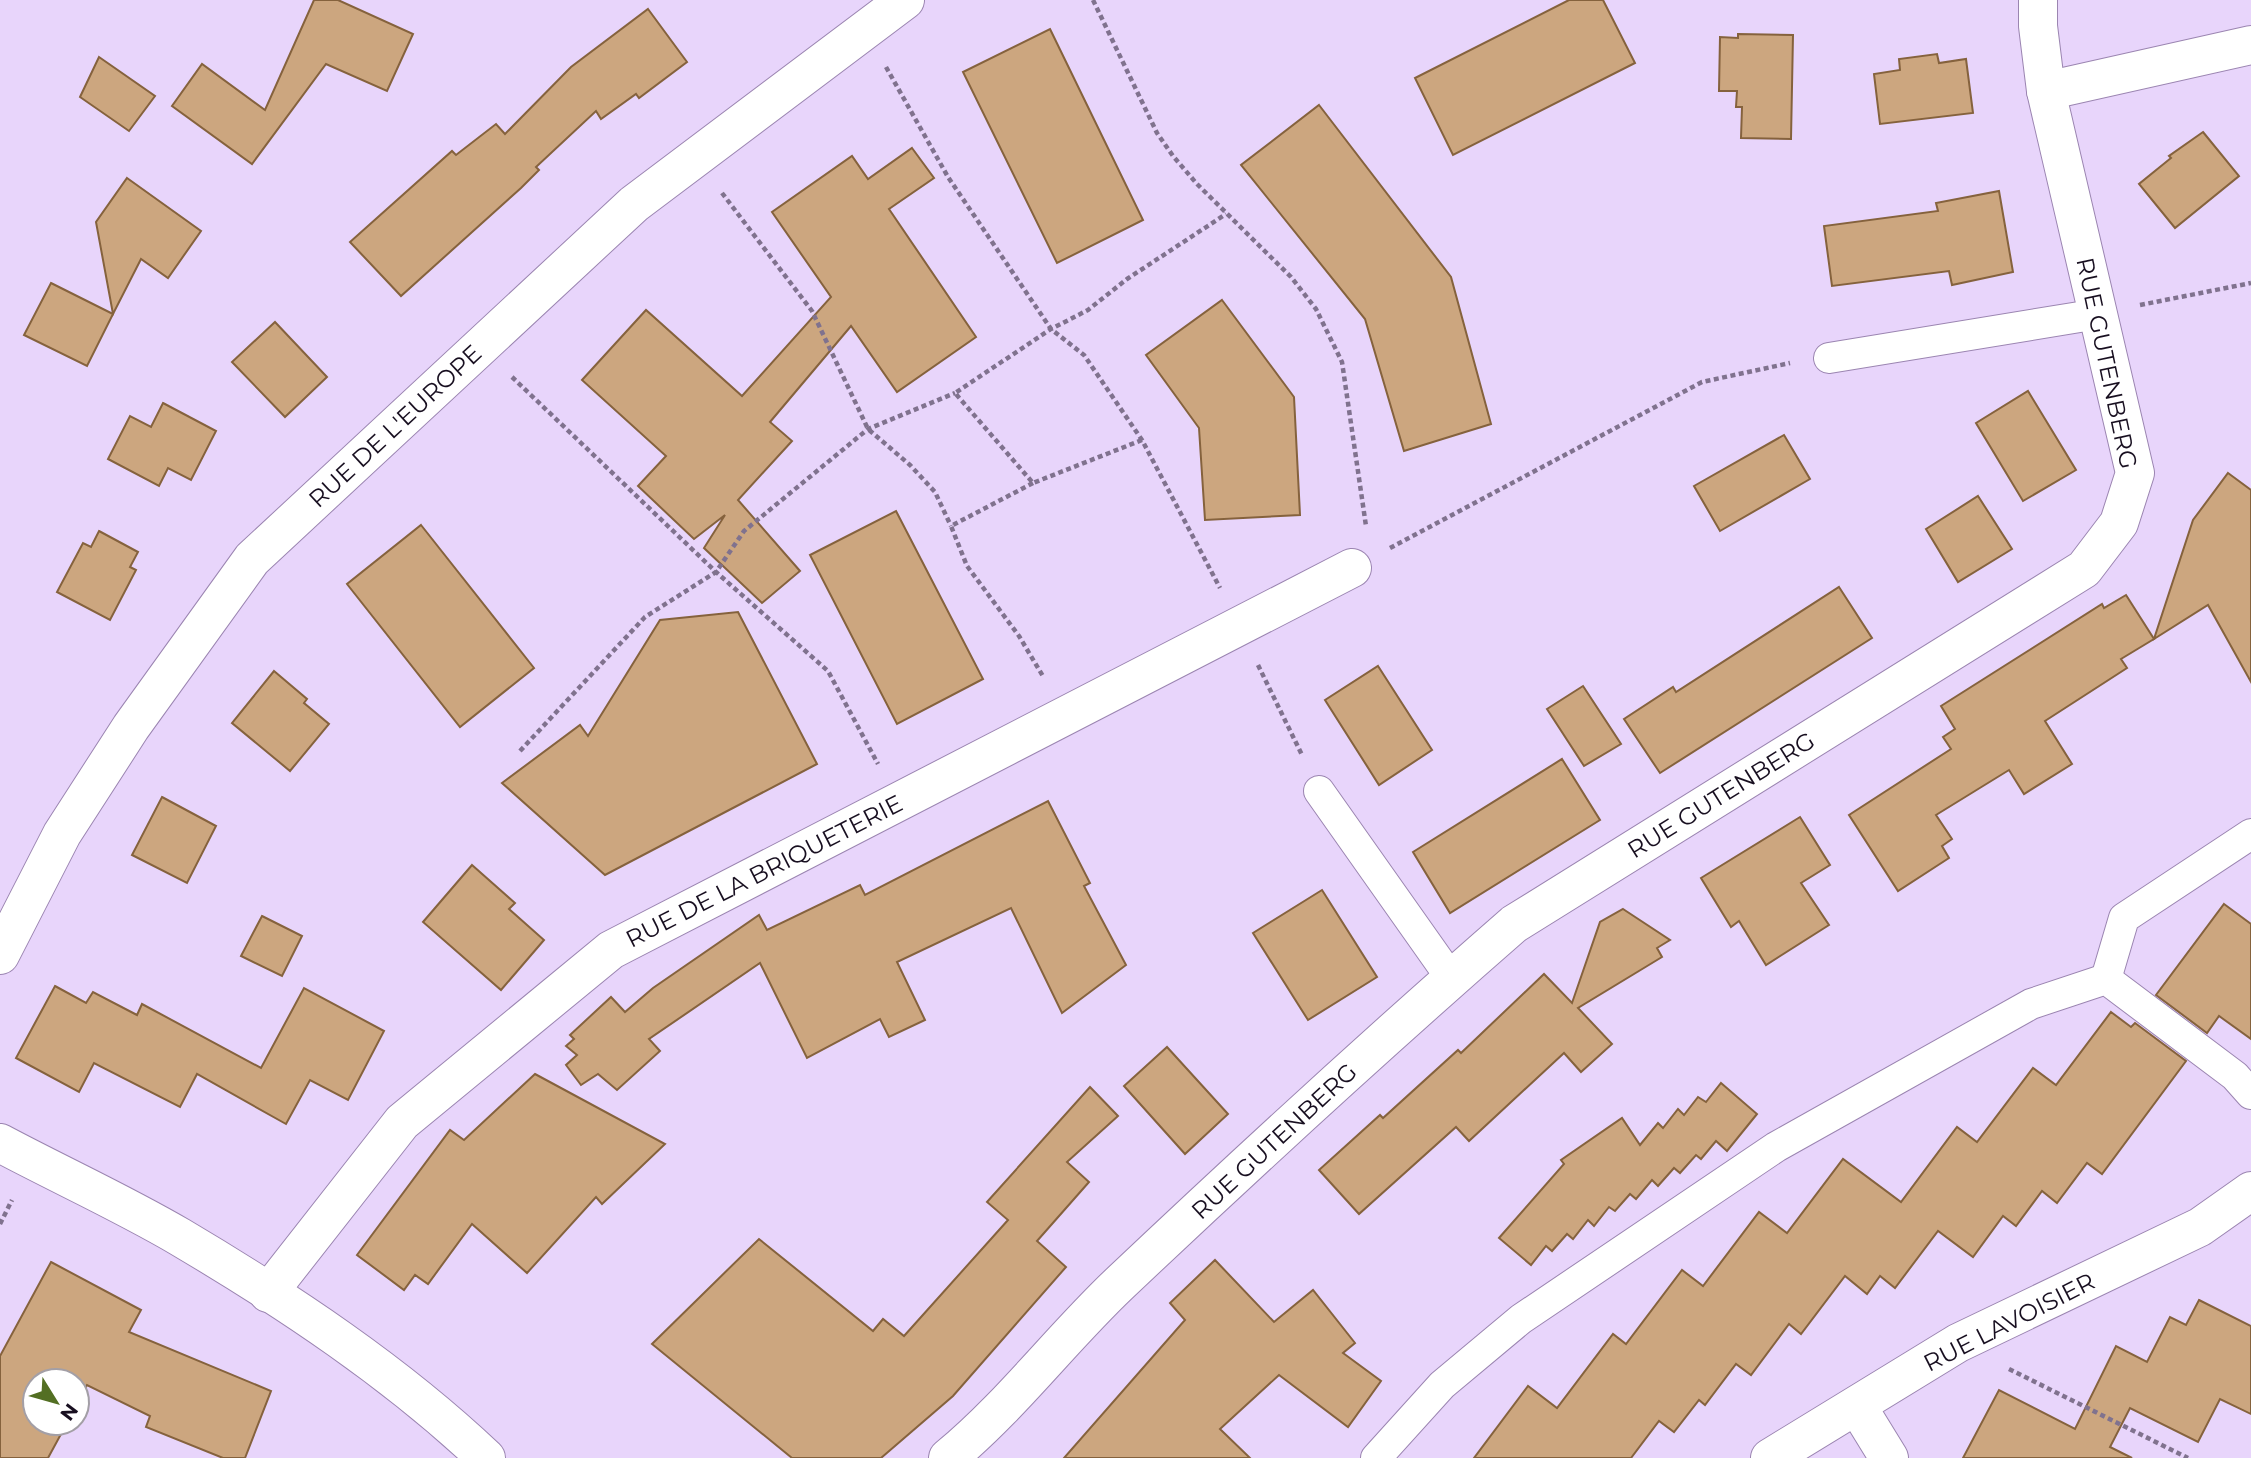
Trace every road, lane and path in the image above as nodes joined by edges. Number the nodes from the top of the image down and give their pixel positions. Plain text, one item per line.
1 (905, 0) edge
2 (1093, 0) edge
3 (2038, 0) edge
4 (866, 30) junction
5 (2251, 44) edge
6 (2046, 91) junction
7 (695, 158) junction
8 (1226, 214) junction
9 (2251, 283) edge
10 (2098, 314) junction
11 (1051, 329) junction
12 (481, 347) junction
13 (1829, 358) joint
14 (954, 393) junction
15 (868, 429) junction
16 (1142, 440) junction
17 (1033, 482) junction
18 (951, 526) junction
19 (1361, 563) junction
20 (716, 572) junction
21 (1240, 626) junction
22 (1065, 715) junction
23 (520, 751) dead end
24 (1319, 791) joint
25 (898, 802) junction
26 (2251, 834) edge
27 (0, 955) edge
28 (1451, 978) junction
29 (2106, 979) junction
30 (2251, 1094) edge
31 (0, 1143) edge
32 (2251, 1191) edge
33 (15, 1195) dead end
34 (0, 1224) edge
35 (268, 1293) junction
36 (1958, 1343) junction
37 (1857, 1406) junction
38 (486, 1458) edge
39 (948, 1458) edge
40 (1376, 1458) edge
41 (1770, 1458) edge
42 (1889, 1458) edge
43 (2188, 1458) edge

1 - 4 street, RUE DE L'EUROPE
2 - 8 path
3 - 6 street, RUE GUTENBERG
4 - 7 street, RUE DE L'EUROPE
4 - 11 path
5 - 6 street
6 - 10 street, RUE GUTENBERG
7 - 12 street, RUE DE L'EUROPE
7 - 15 path
8 - 11 path
8 - 19 path
9 - 10 path
10 - 13 lane
10 - 28 street, RUE GUTENBERG
11 - 14 path
11 - 16 path
12 - 20 path
12 - 27 street, RUE DE L'EUROPE
13 - 19 path
14 - 15 path
14 - 17 path
15 - 18 path
15 - 20 path
16 - 17 path
16 - 21 path
17 - 18 path
18 - 22 path
19 - 21 street, RUE DE LA BRIQUETERIE
20 - 23 path
20 - 25 path
21 - 22 street, RUE DE LA BRIQUETERIE
21 - 24 path
22 - 25 street, RUE DE LA BRIQUETERIE
24 - 28 lane
25 - 35 street, RUE DE LA BRIQUETERIE
26 - 29 lane
28 - 39 street, RUE GUTENBERG
29 - 30 lane
29 - 40 lane
31 - 35 street
32 - 36 street, RUE LAVOISIER
33 - 34 path
35 - 38 street
36 - 37 street, RUE LAVOISIER
36 - 43 path
37 - 41 street, RUE LAVOISIER
37 - 42 street

